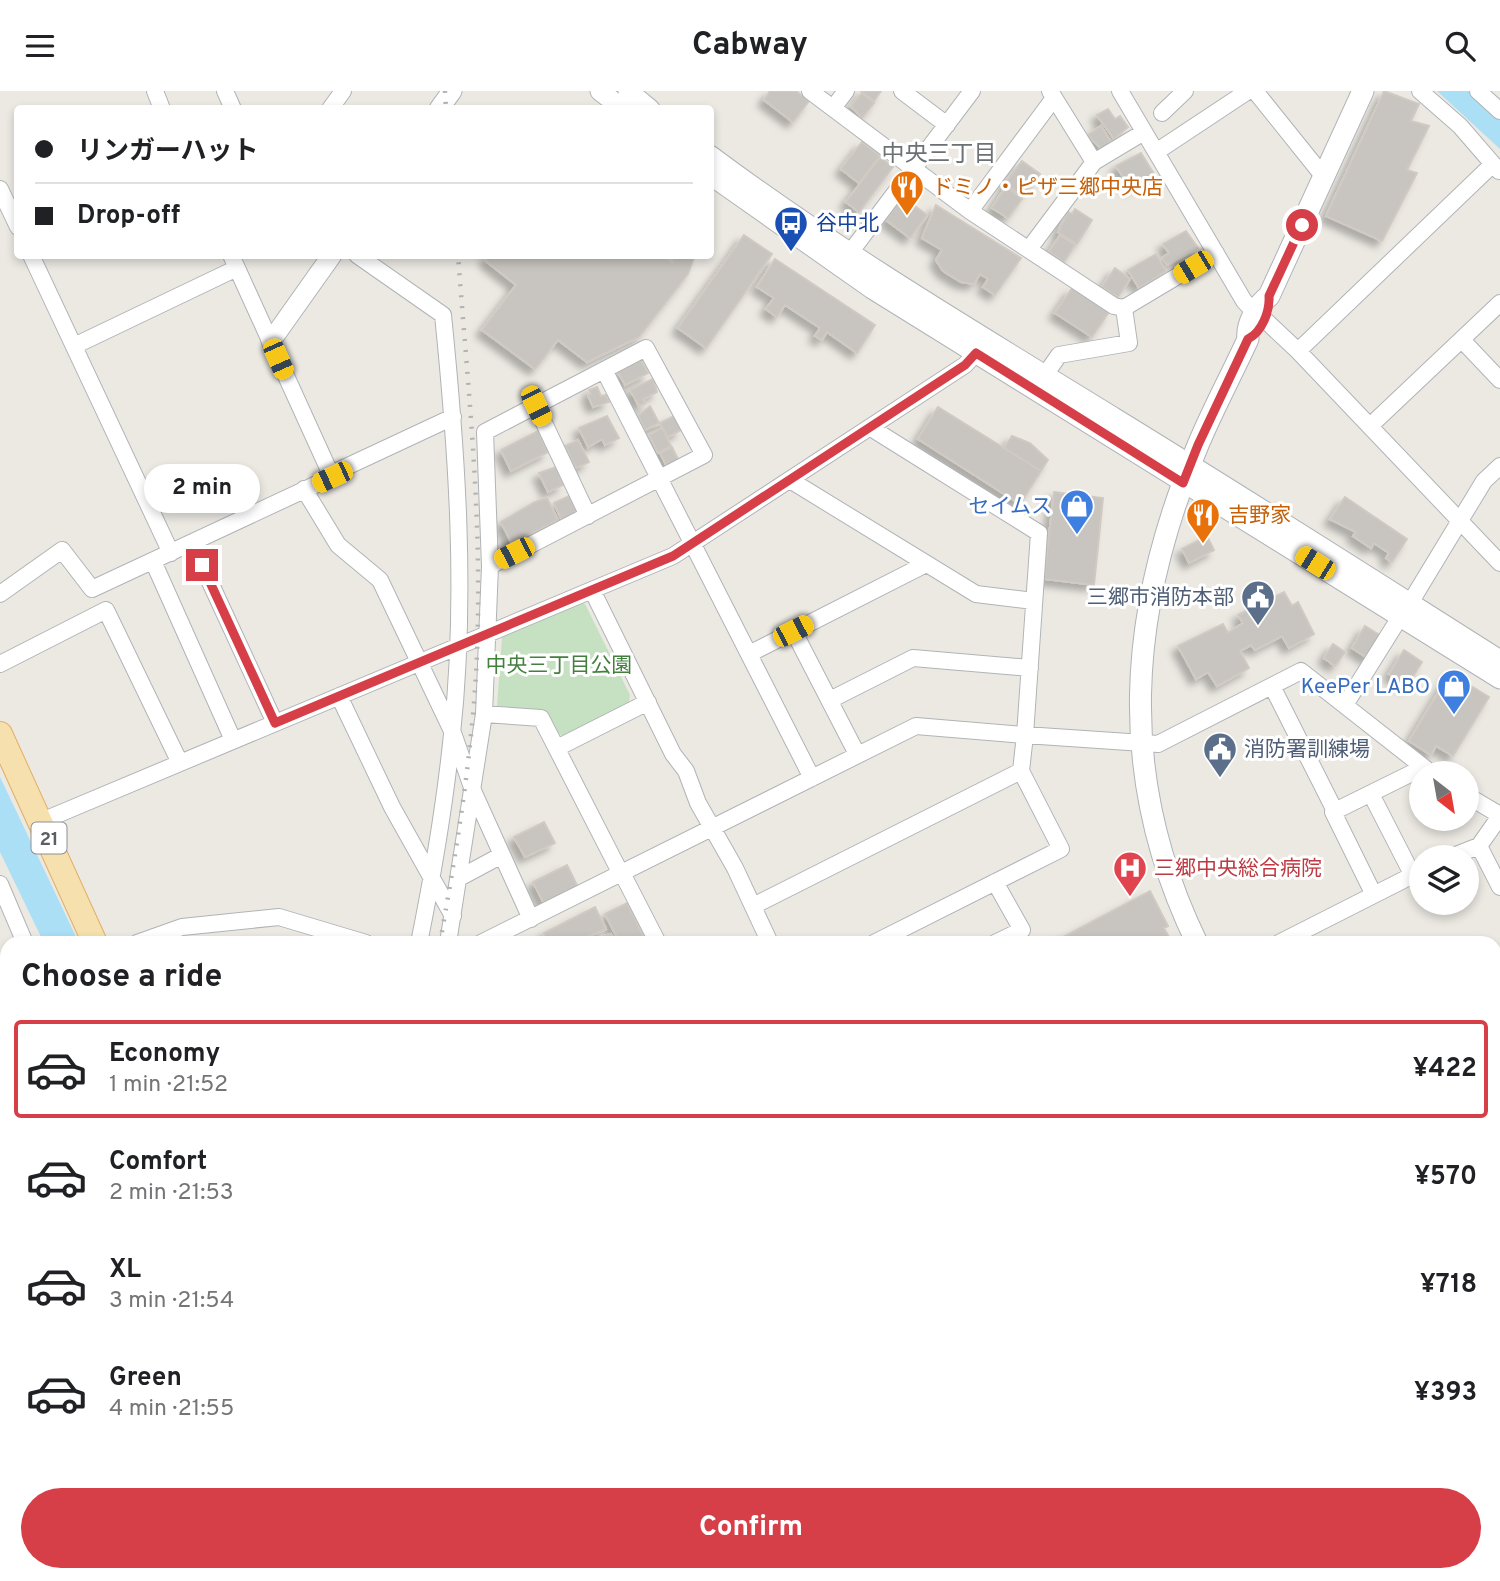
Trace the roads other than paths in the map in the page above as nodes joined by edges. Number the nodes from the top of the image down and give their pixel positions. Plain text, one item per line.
1 (600, 91) edge
2 (628, 91) edge
3 (810, 91) edge
4 (846, 91) edge
5 (901, 91) edge
6 (972, 91) edge
7 (1120, 91) edge
8 (1185, 91) edge
9 (1248, 91) edge
10 (1255, 91) edge
11 (1363, 91) edge
12 (1420, 91) edge
13 (1478, 91) edge
14 (1052, 95) edge
15 (618, 105) edge
16 (645, 105) edge
17 (832, 108) junction
18 (1500, 111) edge
19 (1162, 113) dead end
20 (947, 125) junction
21 (1144, 132) junction
22 (1162, 149) junction
23 (714, 158) edge
24 (1094, 162) junction
25 (1497, 168) edge
26 (914, 170) junction
27 (1324, 177) junction
28 (714, 178) edge
29 (6, 200) edge
30 (970, 211) junction
31 (14, 218) edge
32 (1028, 249) junction
33 (1216, 253) junction
34 (849, 254) junction
35 (32, 259) edge
36 (329, 259) edge
37 (362, 259) edge
38 (234, 262) edge
39 (1500, 303) edge
40 (1124, 308) junction
41 (1260, 316) junction
42 (1462, 339) junction
43 (271, 341) junction
44 (74, 346) junction
45 (1298, 351) junction
46 (976, 353) junction
47 (604, 370) junction
48 (1045, 375) junction
49 (1500, 380) edge
50 (536, 406) junction
51 (453, 417) junction
52 (1370, 426) junction
53 (871, 428) junction
54 (1500, 466) edge
55 (1187, 473) junction
56 (331, 474) junction
57 (660, 479) junction
58 (790, 480) junction
59 (304, 489) junction
60 (588, 516) junction
61 (1460, 521) junction
62 (192, 543) junction
63 (693, 544) junction
64 (171, 553) junction
65 (153, 561) junction
66 (1500, 563) edge
67 (926, 564) junction
68 (489, 566) junction
69 (592, 590) junction
70 (0, 594) edge
71 (1034, 601) junction
72 (1405, 610) junction
73 (793, 631) junction
74 (489, 634) junction
75 (457, 645) junction
76 (749, 654) junction
77 (1500, 660) edge
78 (418, 663) junction
79 (0, 664) edge
80 (1030, 669) junction
81 (1500, 679) edge
82 (1272, 686) junction
83 (339, 696) junction
84 (830, 700) junction
85 (648, 702) junction
86 (1345, 705) junction
87 (484, 715) junction
88 (275, 723) junction
89 (453, 733) junction
90 (0, 734) edge
91 (1025, 735) junction
92 (233, 740) junction
93 (1140, 744) junction
94 (557, 748) junction
95 (857, 754) junction
96 (1414, 761) edge
97 (180, 763) junction
98 (1021, 771) junction
99 (1409, 774) edge
100 (811, 778) junction
101 (474, 793) junction
102 (1371, 793) junction
103 (1479, 803) edge
104 (1335, 811) junction
105 (1500, 816) edge
106 (42, 821) junction
107 (713, 828) junction
108 (1479, 846) joint
109 (502, 855) junction
110 (1409, 859) edge
111 (621, 874) junction
112 (461, 877) junction
113 (1409, 877) edge
114 (432, 879) junction
115 (995, 882) junction
116 (0, 884) edge
117 (1500, 887) edge
118 (1373, 893) junction
119 (753, 906) junction
120 (453, 916) junction
121 (531, 919) junction
122 (22, 936) edge
123 (92, 936) edge
124 (157, 936) edge
125 (343, 936) edge
126 (420, 936) edge
127 (449, 936) edge
128 (496, 936) edge
129 (655, 936) edge
130 (767, 936) edge
131 (888, 936) edge
132 (1010, 936) edge
133 (1194, 936) edge
134 (1292, 936) edge

1 - 15 street
2 - 16 street
3 - 17 street
4 - 17 street
5 - 20 street
6 - 20 street
7 - 21 street
8 - 19 street
9 - 22 street
10 - 27 street
11 - 27 main road
12 - 25 street
13 - 18 street
14 - 24 street
14 - 30 street
17 - 26 street
20 - 26 street
21 - 22 street
21 - 24 street
22 - 33 street
23 - 34 street
24 - 32 street
25 - 45 street
26 - 30 street
26 - 34 street
27 - 41 main road
28 - 46 street
29 - 31 street
30 - 32 street
32 - 40 street
33 - 40 street
33 - 41 street
34 - 48 street
35 - 44 street
36 - 43 street
37 - 51 street
38 - 43 street
38 - 44 street
39 - 42 street
40 - 48 street
41 - 45 street
41 - 55 main road
42 - 49 street
42 - 52 street
43 - 56 street
44 - 64 street
45 - 52 street
46 - 53 street
46 - 55 street
47 - 50 street
47 - 57 street
47 - 57 street
48 - 55 street
50 - 60 street
50 - 68 street
51 - 56 street
51 - 75 street
52 - 61 street
53 - 58 street
53 - 71 street
54 - 61 street
55 - 72 street
55 - 93 main road
56 - 59 street
57 - 60 street
57 - 63 street
58 - 63 street
58 - 67 street
59 - 62 street
59 - 78 street
60 - 68 street
61 - 66 street
61 - 72 street
62 - 64 street
62 - 88 street
63 - 69 street
63 - 76 street
64 - 65 street
65 - 70 street
65 - 92 street
67 - 71 street
67 - 73 street
68 - 74 street
69 - 74 street
69 - 85 street
71 - 80 street
72 - 77 street
72 - 81 street
72 - 86 street
73 - 76 street
73 - 84 street
74 - 75 street
74 - 87 street
75 - 78 street
75 - 89 street
76 - 100 street
78 - 83 street
78 - 89 street
79 - 97 street
80 - 84 street
80 - 91 street
82 - 86 street
82 - 93 street
82 - 104 street
83 - 88 street
83 - 114 street
84 - 95 street
85 - 94 street
85 - 107 street
86 - 96 street
87 - 94 street
87 - 101 street
88 - 92 street
89 - 101 street
89 - 114 street
90 - 106 main road, 21
91 - 93 street
91 - 95 street
91 - 98 street
92 - 97 street
93 - 133 main road
94 - 111 street
95 - 100 street
97 - 106 street
98 - 115 street
98 - 119 street
99 - 102 street
100 - 107 street
101 - 109 street
101 - 112 street
102 - 104 street
102 - 110 street
103 - 105 street
104 - 118 street
105 - 108 street
106 - 123 main road, 21
107 - 111 street
107 - 119 street
108 - 117 street
109 - 112 street
109 - 121 street
111 - 121 street
111 - 129 street
112 - 120 street
113 - 118 street
114 - 120 street
114 - 126 street
115 - 131 street
115 - 132 street
116 - 122 street
118 - 134 street
119 - 130 street
120 - 127 street
121 - 128 street
124 - 125 street

